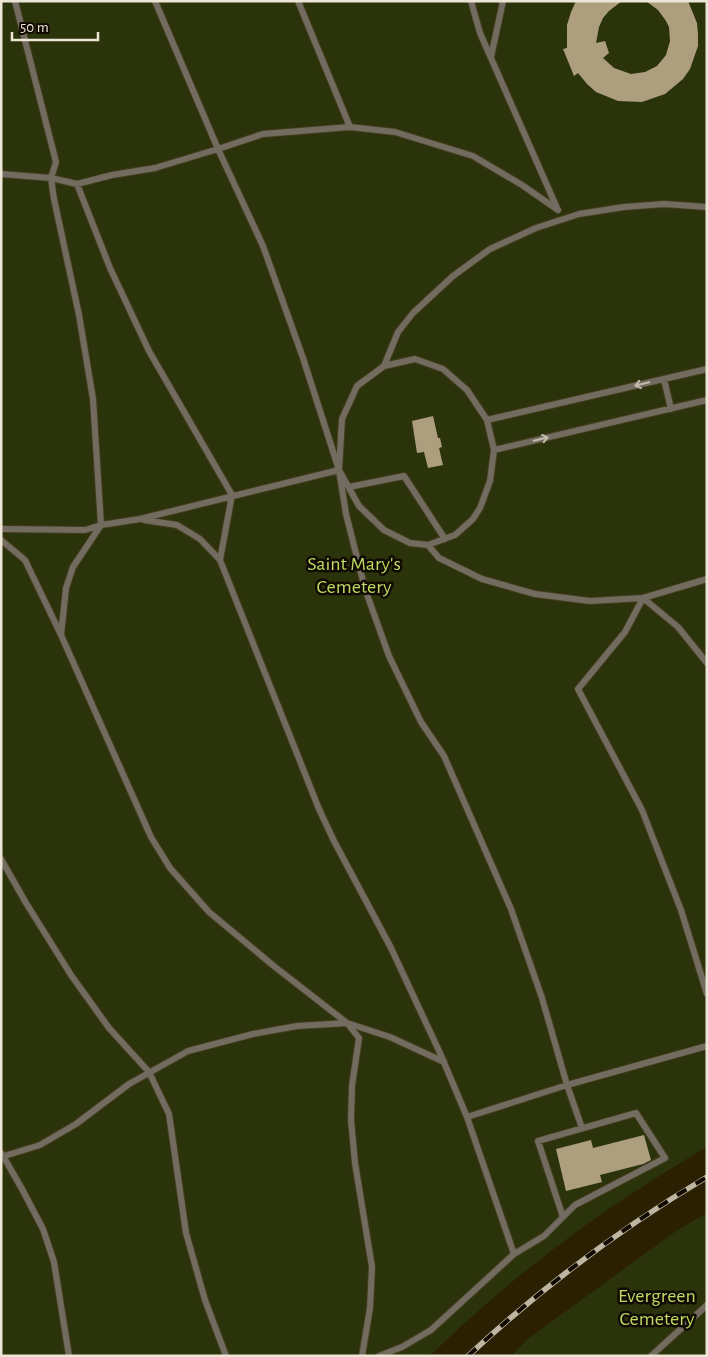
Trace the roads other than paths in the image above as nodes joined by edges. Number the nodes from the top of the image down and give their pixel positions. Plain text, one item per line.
1 (14, 1) edge
2 (155, 1) edge
3 (298, 1) edge
4 (471, 1) edge
5 (503, 1) edge
6 (491, 57) junction
7 (350, 127) junction
8 (218, 149) junction
9 (1, 174) edge
10 (51, 178) junction
11 (77, 184) junction
12 (706, 206) edge
13 (558, 210) junction
14 (561, 219) junction
15 (384, 366) junction
16 (707, 369) edge
17 (664, 379) junction
18 (707, 400) edge
19 (671, 409) junction
20 (487, 420) junction
21 (494, 450) junction
22 (339, 470) junction
23 (349, 487) junction
24 (232, 495) junction
25 (140, 519) junction
26 (102, 525) junction
27 (1, 529) edge
28 (445, 539) junction
29 (1, 540) edge
30 (428, 545) junction
31 (220, 560) junction
32 (707, 579) edge
33 (643, 598) junction
34 (61, 635) junction
35 (707, 663) edge
36 (1, 859) edge
37 (707, 994) edge
38 (347, 1023) junction
39 (707, 1046) edge
40 (444, 1062) junction
41 (148, 1072) junction
42 (567, 1085) junction
43 (467, 1117) junction
44 (582, 1128) junction
45 (2, 1155) edge
46 (563, 1217) junction
47 (514, 1254) junction
48 (707, 1305) edge
49 (68, 1356) edge
50 (226, 1356) edge
51 (362, 1356) edge
52 (379, 1356) edge
53 (651, 1356) edge

1 - 10 lane
2 - 8 lane
3 - 7 lane
4 - 6 lane
5 - 6 lane
6 - 13 lane
7 - 8 lane
7 - 13 lane
8 - 11 lane
8 - 22 lane
9 - 10 lane
10 - 11 lane
10 - 26 lane
11 - 24 lane
12 - 14 lane
13 - 14 lane
14 - 15 lane
15 - 20 lane
15 - 22 lane
16 - 17 lane
17 - 19 lane
17 -> 20 lane
18 - 19 lane
21 -> 19 lane
20 - 21 lane
21 - 28 lane
22 - 23 lane
22 - 24 lane
22 - 42 lane
23 - 28 lane
23 - 30 lane
24 - 25 lane
24 - 31 lane
25 - 26 lane
25 - 31 lane
26 - 27 lane
26 - 34 lane
28 - 30 lane
29 - 34 lane
30 - 33 lane
31 - 40 lane
32 - 33 lane
33 - 35 lane
33 - 37 lane
34 - 38 lane
36 - 41 lane
38 - 40 lane
38 - 41 lane
38 - 51 lane
39 - 42 lane
40 - 43 lane
41 - 45 lane
41 - 50 lane
42 - 43 lane
42 - 44 lane
43 - 47 lane
44 - 46 lane
44 - 46 lane
45 - 49 lane
46 - 47 lane
47 - 52 lane
48 - 53 lane

